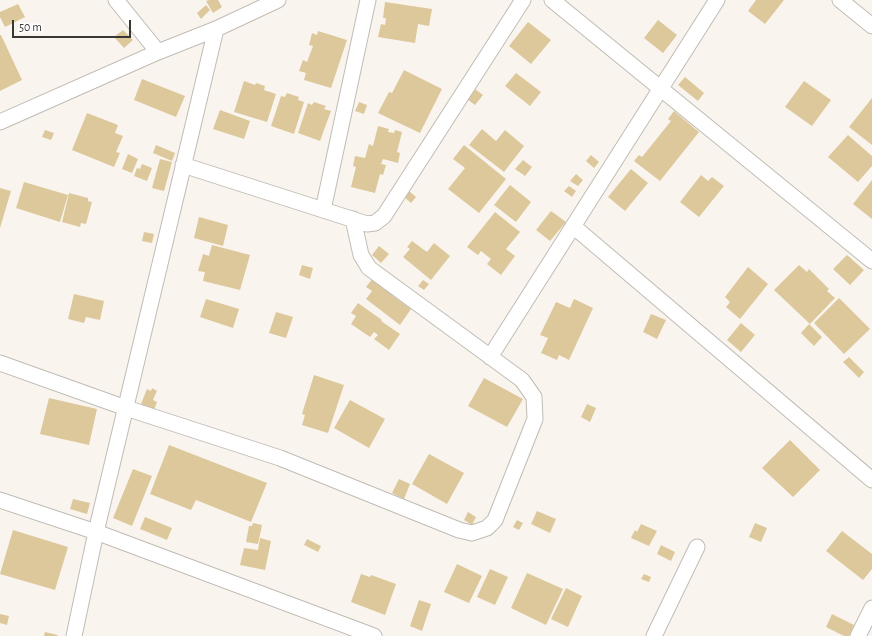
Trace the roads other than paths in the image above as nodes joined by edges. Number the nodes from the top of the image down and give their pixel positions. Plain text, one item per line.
1 (116, 0) edge
2 (278, 0) edge
3 (368, 0) edge
4 (523, 0) edge
5 (552, 0) edge
6 (717, 0) edge
7 (840, 0) edge
8 (872, 26) edge
9 (216, 29) junction
10 (158, 52) junction
11 (660, 88) junction
12 (0, 122) edge
13 (184, 165) junction
14 (323, 210) junction
15 (352, 219) junction
16 (573, 226) junction
17 (872, 261) edge
18 (490, 357) junction
19 (0, 363) edge
20 (126, 408) junction
21 (872, 480) edge
22 (0, 500) edge
23 (96, 532) junction
24 (697, 547) dead end
25 (872, 608) edge
26 (74, 636) edge
27 (374, 636) edge
28 (654, 636) edge
29 (858, 636) edge

1 - 10 street
2 - 9 street
3 - 14 street
4 - 15 street
5 - 11 street
6 - 11 street
7 - 8 street
9 - 10 street
9 - 13 street
10 - 12 street
11 - 16 street
11 - 17 street
13 - 14 street
13 - 20 street
14 - 15 street
15 - 18 street
16 - 18 street
16 - 21 street
18 - 20 street
19 - 20 street
20 - 23 street
22 - 23 street
23 - 26 street
23 - 27 street
24 - 28 street
25 - 29 street

